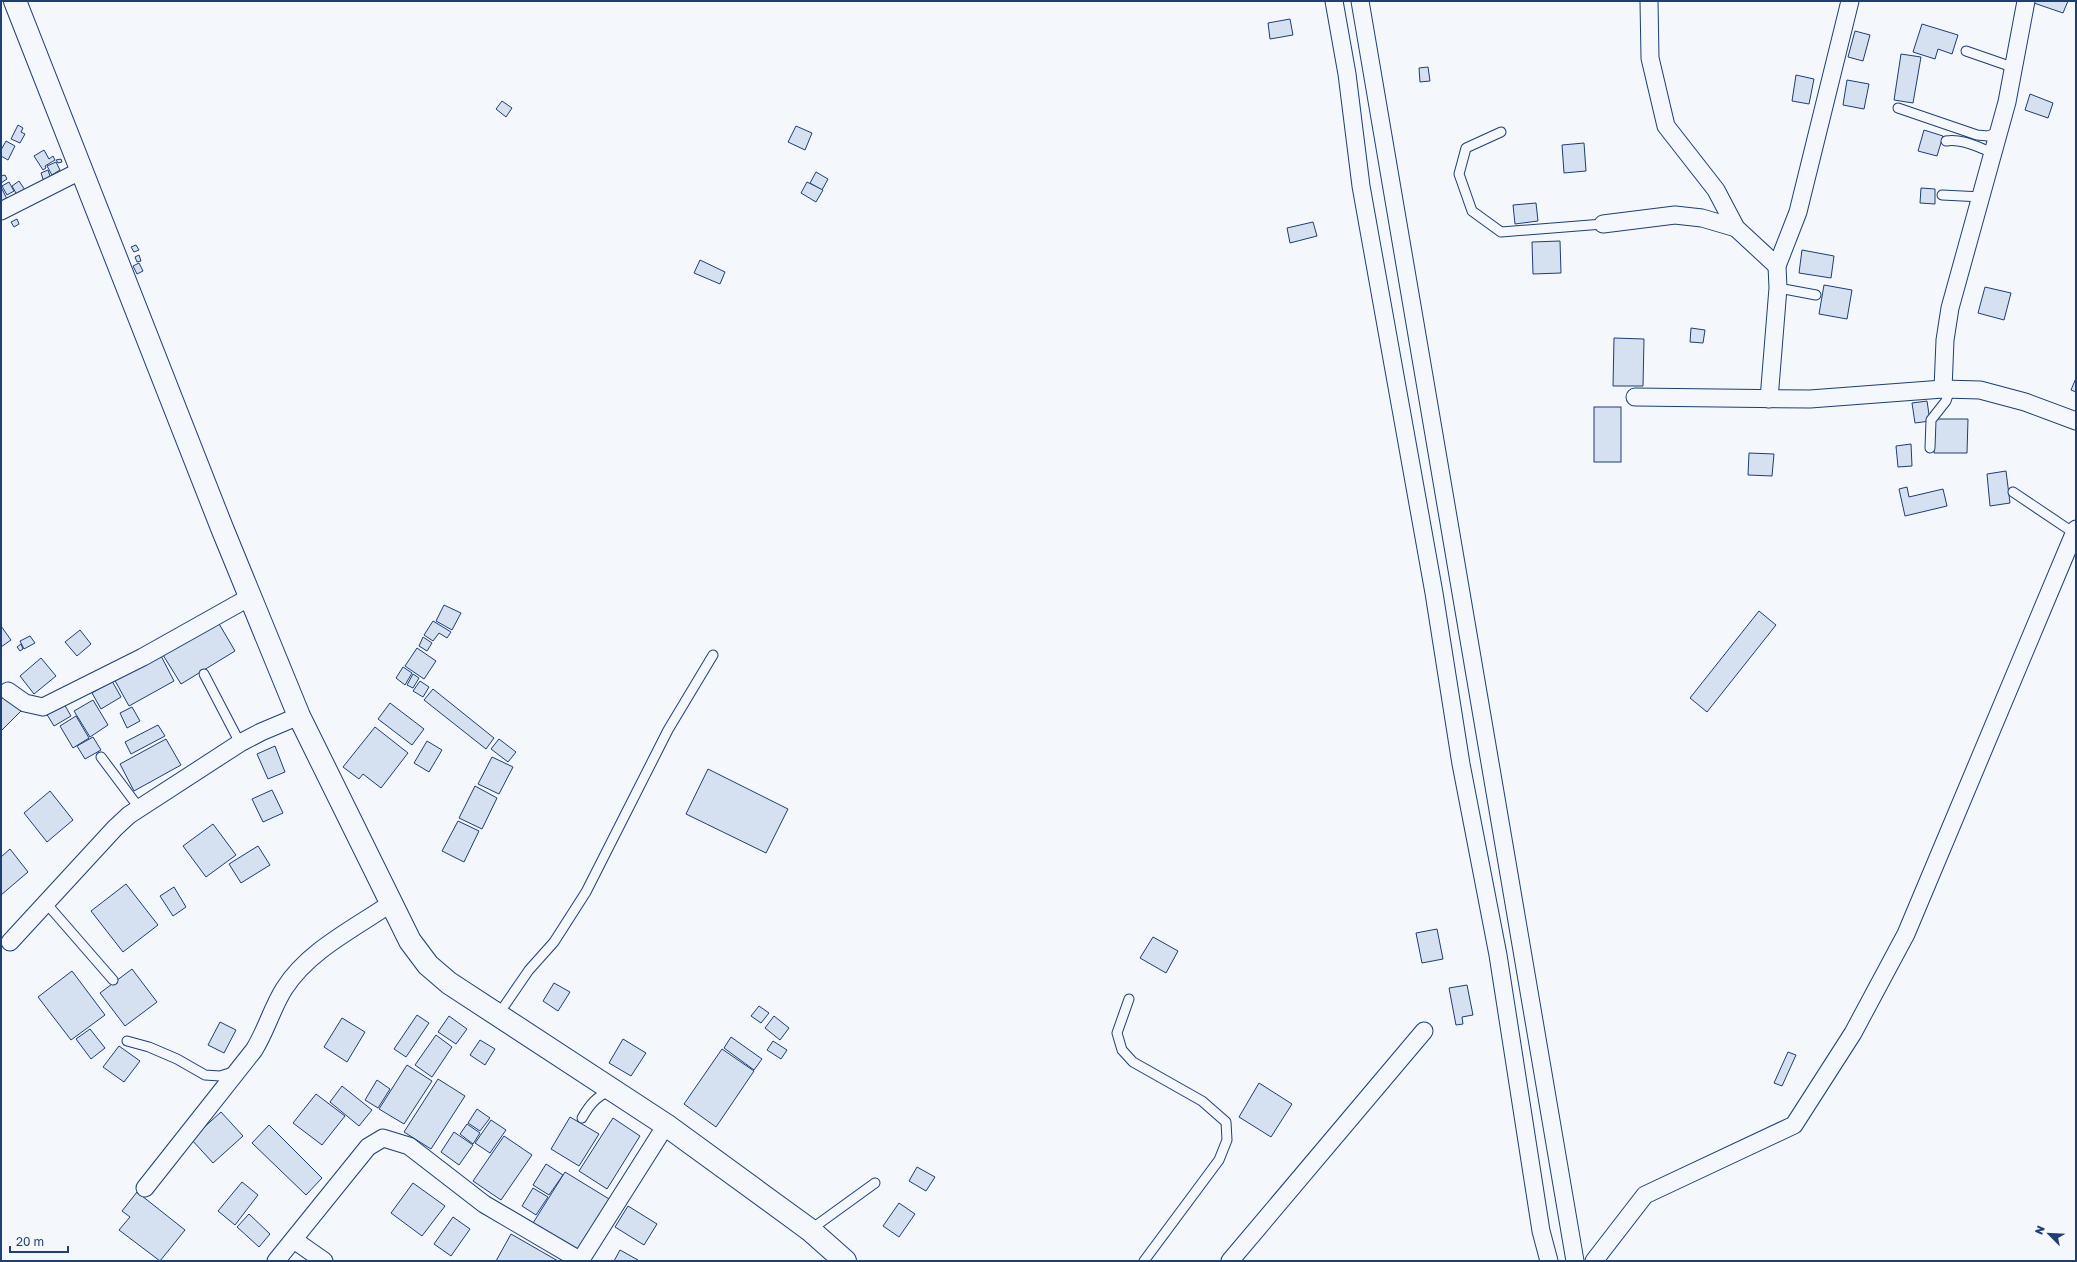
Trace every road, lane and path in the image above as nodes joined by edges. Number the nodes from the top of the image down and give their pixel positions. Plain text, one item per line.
1 (15, 1) edge
2 (1334, 1) edge
3 (1360, 1) edge
4 (1649, 1) edge
5 (1850, 1) edge
6 (2026, 1) edge
7 (1966, 51) dead end
8 (2015, 68) junction
9 (1898, 108) dead end
10 (2000, 131) junction
11 (1501, 132) dead end
12 (1946, 141) dead end
13 (1994, 153) junction
14 (82, 170) junction
15 (1942, 195) dead end
16 (1982, 197) junction
17 (1, 211) edge
18 (1603, 224) joint
19 (1736, 228) junction
20 (1777, 266) junction
21 (1778, 288) junction
22 (1816, 295) dead end
23 (1946, 389) junction
24 (1635, 397) dead end
25 (1769, 399) junction
26 (2076, 421) edge
27 (1930, 448) dead end
28 (2013, 492) dead end
29 (2075, 531) edge
30 (250, 597) junction
31 (713, 655) dead end
32 (204, 674) dead end
33 (8, 691) dead end
34 (299, 716) junction
35 (240, 743) junction
36 (101, 757) dead end
37 (140, 809) junction
38 (46, 903) junction
39 (390, 904) junction
40 (10, 942) dead end
41 (113, 980) dead end
42 (1129, 999) dead end
43 (498, 1015) junction
44 (1424, 1031) dead end
45 (127, 1041) dead end
46 (237, 1071) junction
47 (612, 1090) junction
48 (582, 1118) dead end
49 (666, 1125) junction
50 (875, 1183) dead end
51 (145, 1188) dead end
52 (810, 1230) junction
53 (294, 1240) junction
54 (276, 1261) edge
55 (324, 1261) edge
56 (581, 1261) edge
57 (845, 1261) edge
58 (1144, 1261) edge
59 (1230, 1261) edge
60 (1550, 1261) edge
61 (1575, 1261) edge
62 (1594, 1261) edge

1 - 14 street
2 - 60 street
3 - 61 street
4 - 19 street
5 - 20 street
6 - 8 street
7 - 8 lane
8 - 10 street
9 - 10 lane
10 - 13 street
11 - 18 lane
12 - 13 lane
13 - 16 street
14 - 17 street
14 - 30 street
15 - 16 lane
16 - 23 street
18 - 19 street
19 - 20 street
20 - 21 street
21 - 22 lane
21 - 25 street
23 - 25 street
23 - 26 street
23 - 27 lane
24 - 25 street
28 - 29 lane
29 - 62 street
30 - 33 street
30 - 34 street
31 - 43 lane
32 - 35 lane
34 - 35 street
34 - 39 street
35 - 37 street
36 - 37 lane
37 - 38 street
38 - 40 street
38 - 41 lane
39 - 43 street
39 - 46 street
42 - 58 lane
43 - 47 street
44 - 59 street
45 - 46 lane
46 - 51 street
47 - 48 lane
47 - 49 street
49 - 52 street
49 - 56 street
50 - 52 lane
52 - 57 street
53 - 54 street
53 - 55 street
53 - 56 street

